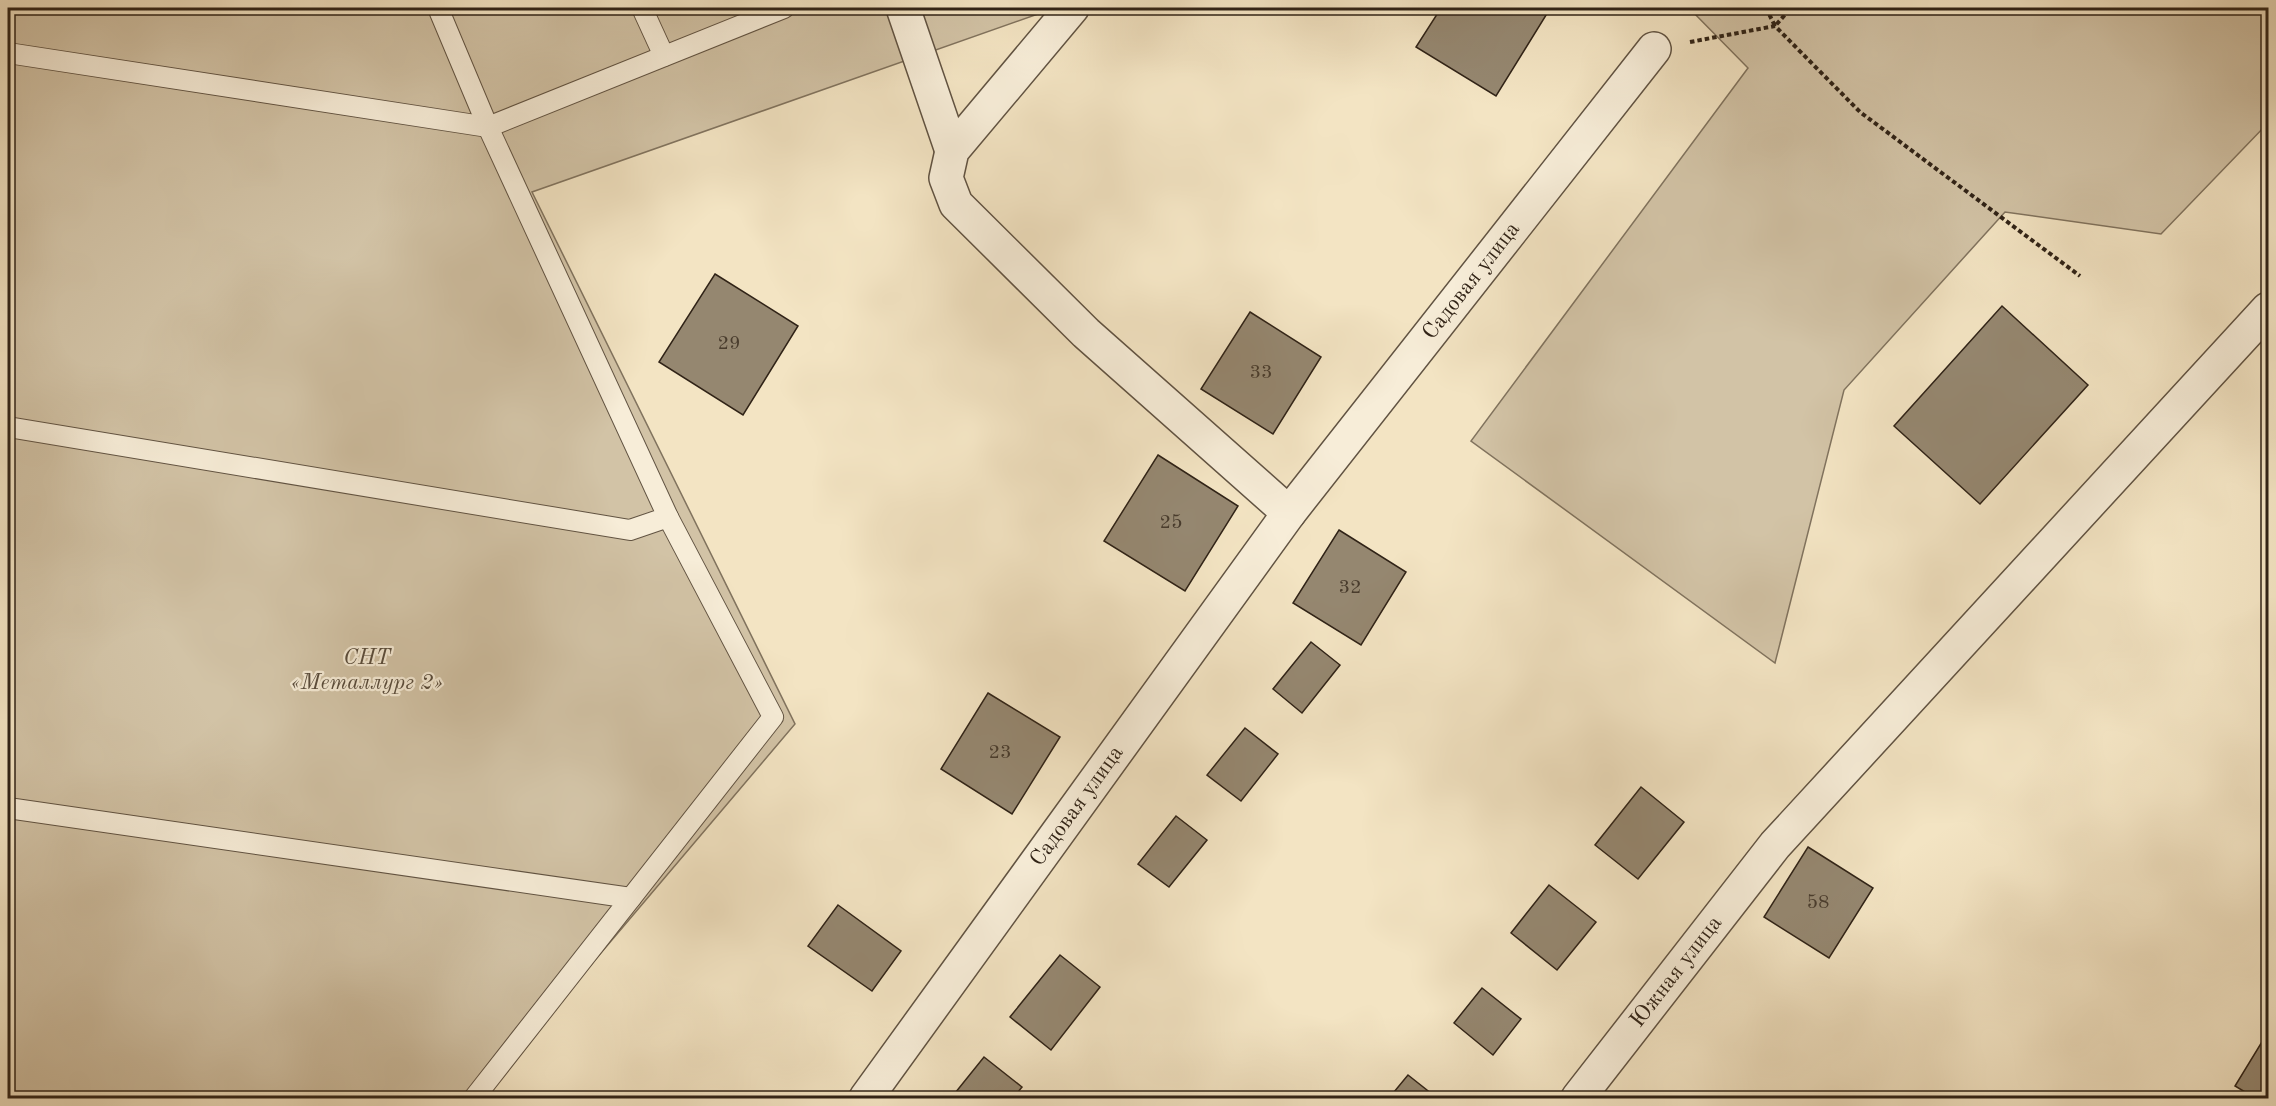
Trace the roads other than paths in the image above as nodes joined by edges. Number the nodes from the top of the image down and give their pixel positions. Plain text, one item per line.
1 (438, 8) edge
2 (642, 8) edge
3 (784, 8) edge
4 (903, 8) edge
5 (1072, 8) edge
6 (1654, 49) road end
7 (8, 53) edge
8 (664, 56) junction
9 (488, 127) junction
10 (952, 151) junction
11 (2268, 309) edge
12 (8, 427) edge
13 (1289, 513) junction
14 (668, 517) junction
15 (8, 808) edge
16 (631, 898) junction
17 (474, 1098) edge
18 (866, 1098) edge
19 (1578, 1098) edge

1 - 9 lane
2 - 8 lane
3 - 8 lane
4 - 10 street
5 - 10 street
6 - 13 street, Садовая улица
7 - 9 lane
8 - 9 lane
9 - 14 lane
10 - 13 street
11 - 19 street, Южная улица
12 - 14 lane
13 - 18 street, Садовая улица
14 - 16 lane
15 - 16 lane
16 - 17 lane

